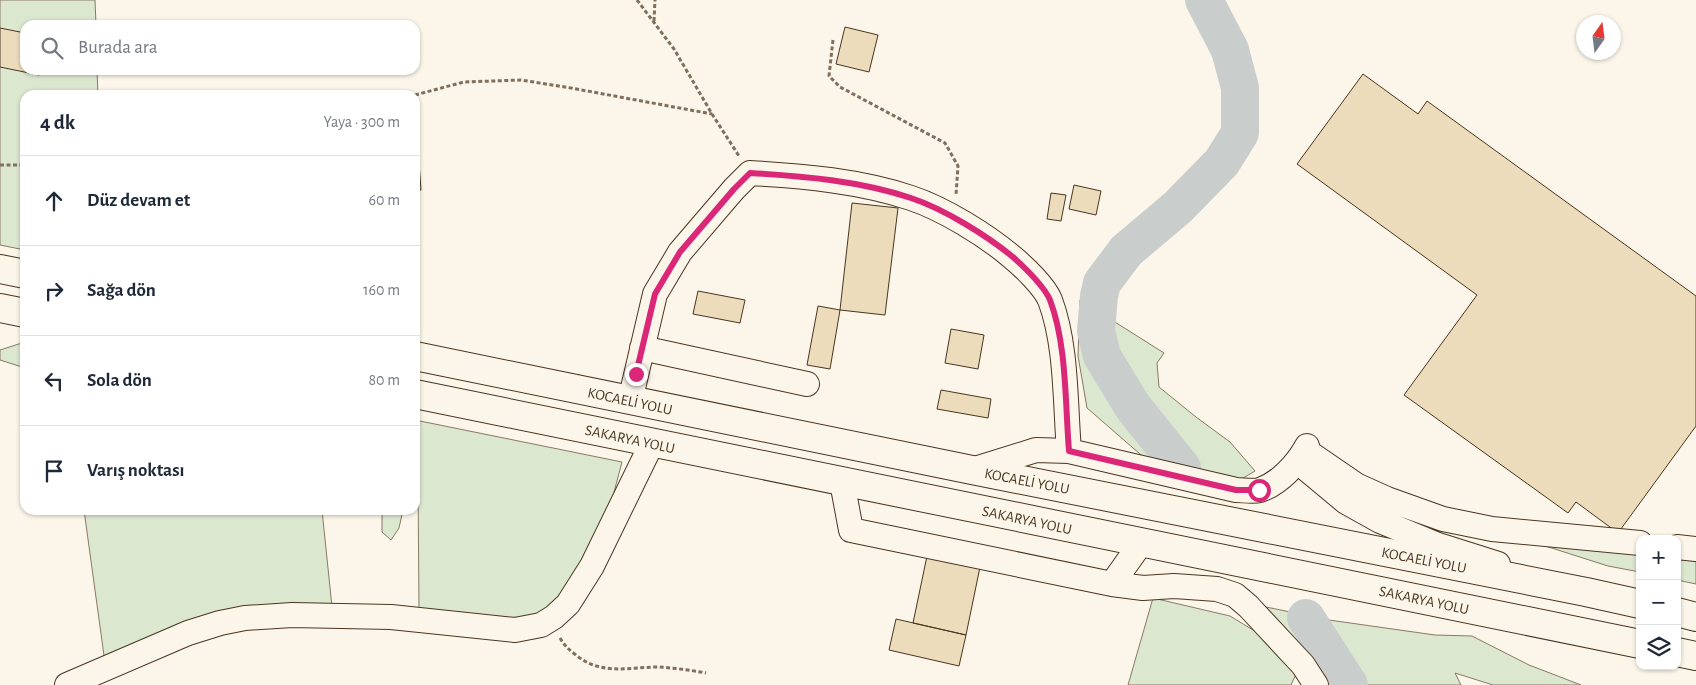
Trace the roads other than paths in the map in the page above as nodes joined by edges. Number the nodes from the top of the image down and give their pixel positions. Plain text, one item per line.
1 (0, 269) edge
2 (20, 273) edge
3 (0, 308) edge
4 (20, 312) edge
5 (642, 348) junction
6 (420, 357) edge
7 (807, 384) dead end
8 (420, 395) edge
9 (630, 401) junction
10 (652, 443) junction
11 (1069, 451) junction
12 (1303, 453) junction
13 (972, 470) junction
14 (842, 482) junction
15 (1141, 543) junction
16 (1636, 544) edge
17 (1681, 547) edge
18 (1696, 549) edge
19 (1112, 584) junction
20 (1586, 592) junction
21 (1636, 603) edge
22 (1681, 613) edge
23 (1696, 617) edge
24 (1636, 643) edge
25 (1681, 653) edge
26 (1696, 656) edge
27 (66, 685) edge
28 (1316, 685) edge

1 - 2 highway
3 - 4 highway
5 - 7 street
5 - 9 street
5 - 11 street
6 - 9 highway, KOCAELİ YOLU
8 - 10 highway, SAKARYA YOLU
9 - 13 highway, KOCAELİ YOLU
10 - 14 highway, SAKARYA YOLU
10 - 27 street
11 - 12 street
11 - 13 street
12 - 16 street
12 - 20 street
13 - 20 highway, KOCAELİ YOLU
14 - 15 highway, SAKARYA YOLU
14 - 19 street
15 - 19 street
15 - 24 highway, SAKARYA YOLU
17 - 18 street
19 - 28 street
20 - 21 highway, KOCAELİ YOLU
22 - 23 highway
25 - 26 highway

